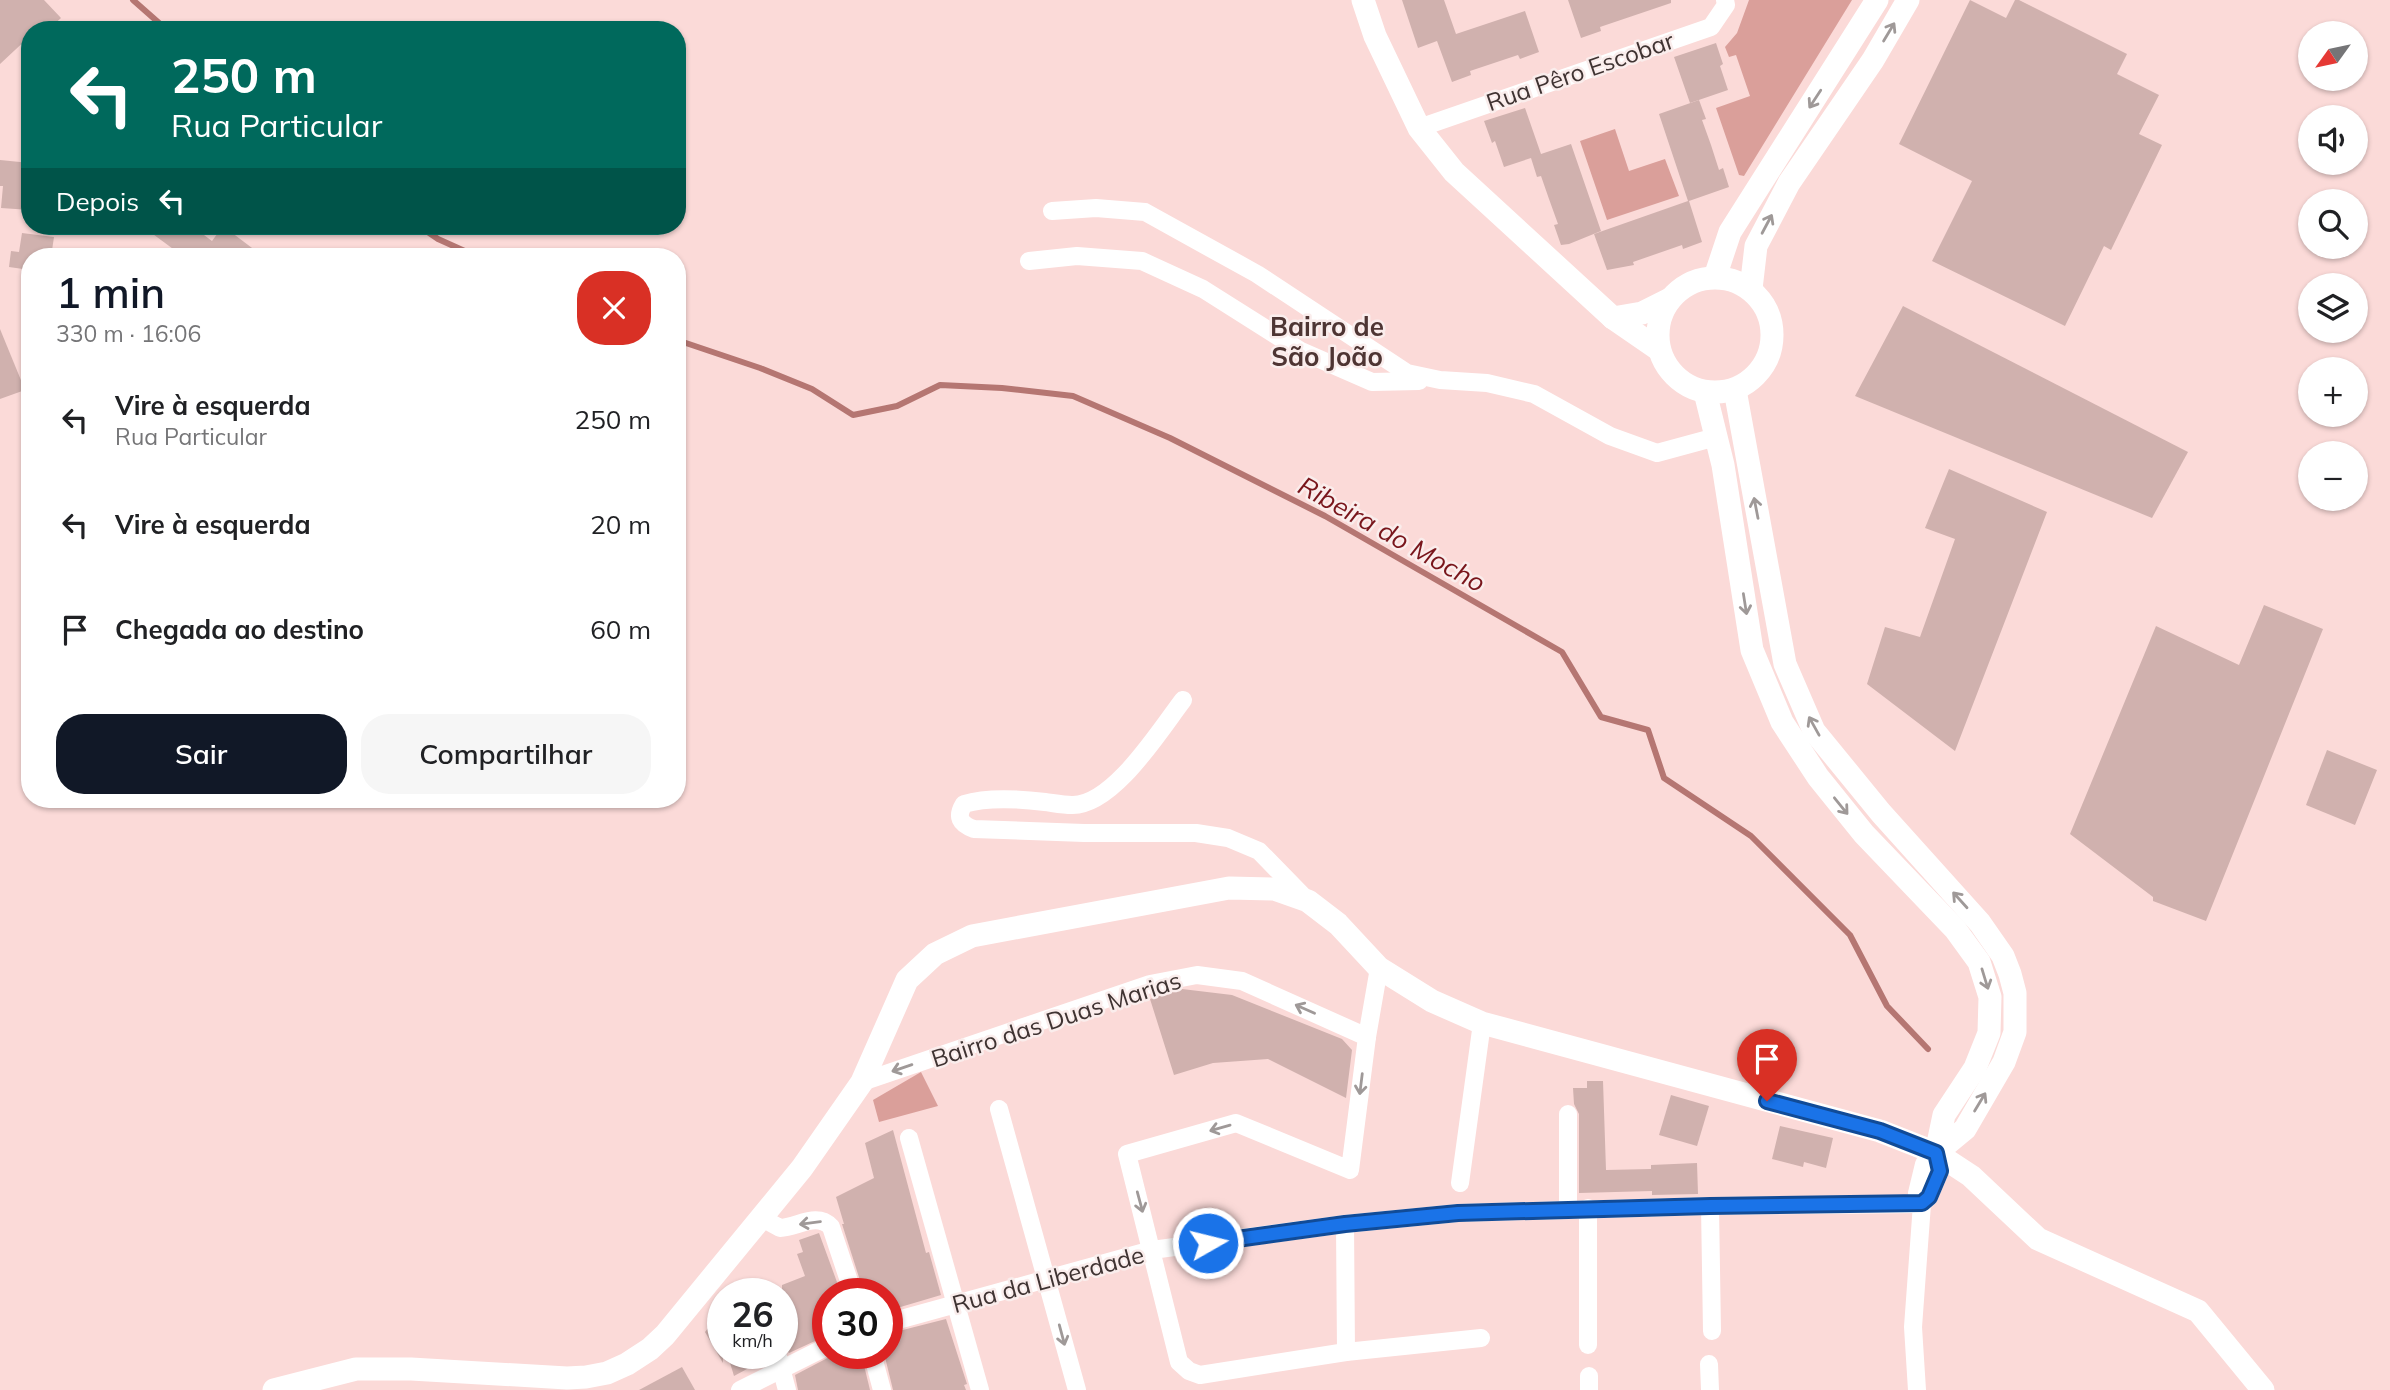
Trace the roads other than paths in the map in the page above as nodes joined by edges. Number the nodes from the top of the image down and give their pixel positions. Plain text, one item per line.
1 (1363, 0) edge
2 (1725, 0) edge
3 (1877, 0) edge
4 (1908, 0) edge
5 (1419, 128) junction
6 (1052, 211) dead end
7 (1029, 261) dead end
8 (1715, 277) junction
9 (1751, 289) junction
10 (1670, 299) junction
11 (1613, 318) junction
12 (1658, 349) junction
13 (1440, 380) junction
14 (1735, 390) junction
15 (1705, 392) junction
16 (1716, 437) junction
17 (1183, 700) dead end
18 (1308, 901) junction
19 (1379, 968) junction
20 (1482, 1023) junction
21 (1367, 1037) junction
22 (862, 1082) junction
23 (999, 1109) dead end
24 (1568, 1115) dead end
25 (909, 1138) dead end
26 (1936, 1153) junction
27 (1460, 1183) dead end
28 (1922, 1203) junction
29 (1710, 1206) junction
30 (1588, 1208) junction
31 (1568, 1209) junction
32 (762, 1218) junction
33 (1345, 1224) junction
34 (1152, 1250) junction
35 (848, 1278) edge
36 (1047, 1279) junction
37 (956, 1304) junction
38 (903, 1319) edge
39 (1712, 1332) dead end
40 (1480, 1338) dead end
41 (1588, 1345) dead end
42 (1346, 1352) junction
43 (1709, 1364) dead end
44 (767, 1369) edge
45 (781, 1369) edge
46 (876, 1369) edge
47 (532, 1383) edge
48 (274, 1390) edge
49 (740, 1390) edge
50 (787, 1390) edge
51 (882, 1390) edge
52 (980, 1390) edge
53 (1077, 1390) edge
54 (1710, 1390) edge
55 (1917, 1390) edge
56 (2263, 1390) edge

1 - 5 street
2 - 5 street, Rua Pêro Escobar
3 -> 8 street
9 -> 4 street
5 - 11 street
6 - 13 street
7 - 13 street
8 - 9 street
8 - 10 street
9 - 14 street
10 - 11 street
10 - 12 street
11 - 12 street
12 - 15 street
13 - 16 street
14 - 15 street
26 -> 14 street
15 - 16 street
16 -> 26 street
17 - 18 street
18 - 19 street
18 - 22 street
19 - 20 street
19 - 21 street
20 - 26 street
20 - 27 street
21 -> 22 street, Bairro das Duas Marias
21 -> 34 street
22 - 32 street
23 - 36 street
24 - 31 street
25 - 37 street
26 - 28 street
26 - 56 street
28 - 29 street, Rua da Liberdade
28 - 55 street
29 - 30 street, Rua da Liberdade
29 - 39 street
30 - 31 street, Rua da Liberdade
30 - 41 street
31 - 33 street, Rua da Liberdade
35 -> 32 street
32 - 47 street
33 - 34 street, Rua da Liberdade
33 - 42 street
34 - 36 street, Rua da Liberdade
34 - 42 street
36 - 37 street, Rua da Liberdade
36 -> 53 street
37 - 38 street, Rua da Liberdade
37 - 52 street
40 - 42 street
43 - 54 street
44 - 49 street
45 - 50 street
46 - 51 street
47 - 48 street

